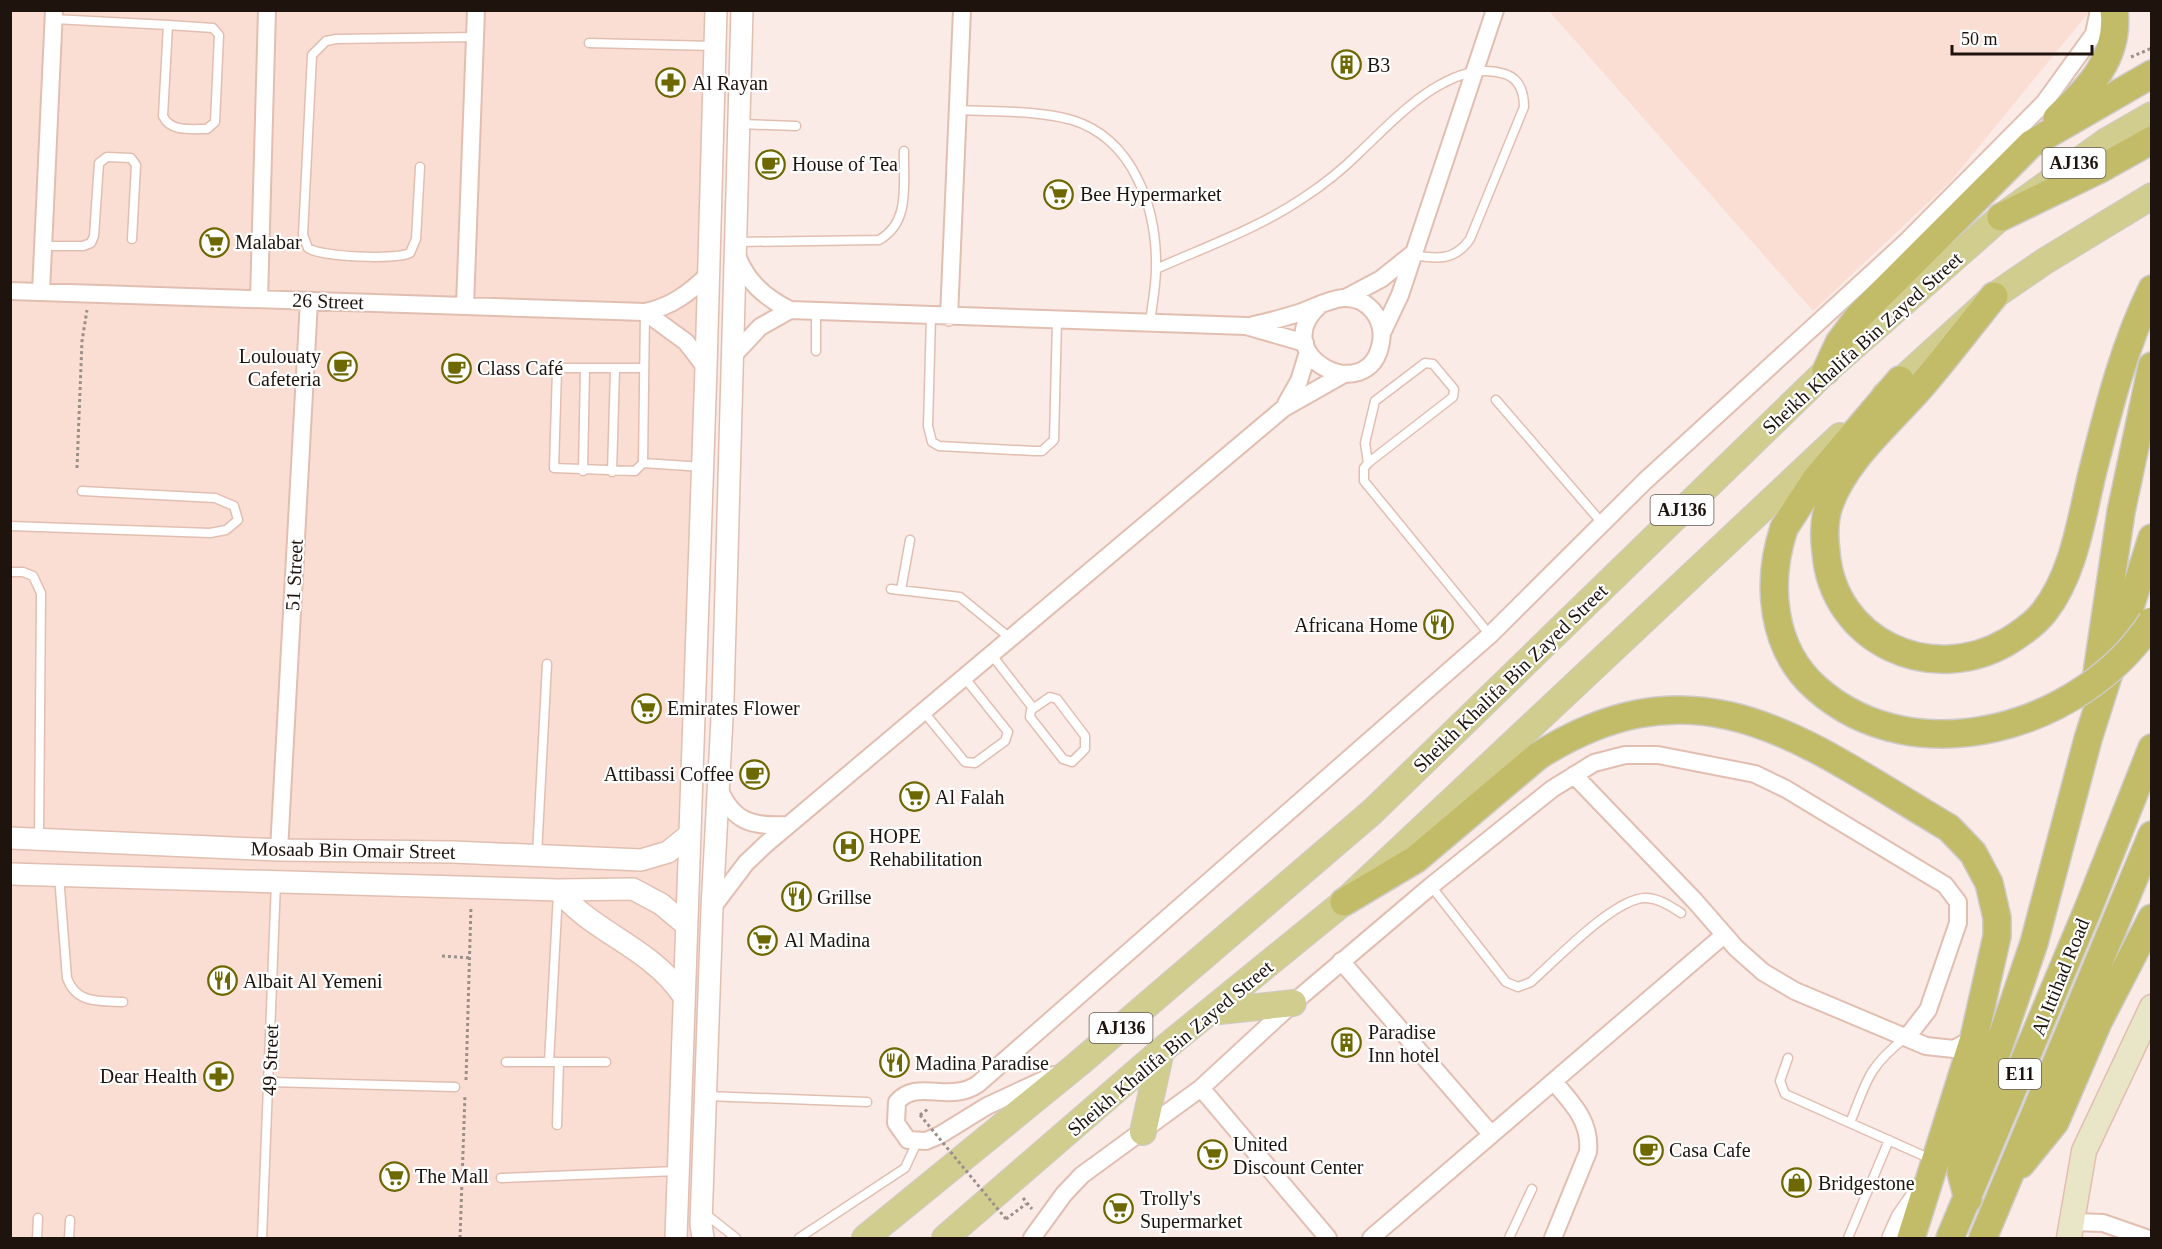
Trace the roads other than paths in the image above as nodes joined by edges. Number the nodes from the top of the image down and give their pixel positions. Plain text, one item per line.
1 (267, 10) edge
2 (476, 10) edge
3 (716, 10) edge
4 (742, 10) edge
5 (962, 10) edge
6 (1495, 10) edge
7 (2098, 10) edge
8 (2114, 10) edge
9 (54, 14) edge
10 (168, 25) junction
11 (476, 37) junction
12 (589, 43) dead end
13 (715, 46) junction
14 (1475, 72) junction
15 (2151, 74) edge
16 (958, 110) junction
17 (2151, 115) edge
18 (738, 124) junction
19 (795, 126) dead end
20 (2151, 140) edge
21 (2031, 144) junction
22 (904, 152) dead end
23 (420, 167) dead end
24 (2151, 196) edge
25 (2001, 218) junction
26 (132, 239) dead end
27 (734, 245) junction
28 (43, 246) junction
29 (1411, 255) junction
30 (1156, 269) junction
31 (708, 275) junction
32 (2151, 289) edge
33 (10, 291) edge
34 (41, 292) junction
35 (1994, 296) junction
36 (1347, 297) junction
37 (259, 299) junction
38 (309, 301) junction
39 (1321, 304) junction
40 (465, 306) junction
41 (790, 310) junction
42 (645, 312) junction
43 (816, 312) junction
44 (931, 316) junction
45 (949, 317) junction
46 (1057, 320) junction
47 (1150, 323) junction
48 (1246, 326) junction
49 (1382, 333) junction
50 (1306, 347) junction
51 (816, 351) dead end
52 (731, 358) junction
53 (2151, 366) edge
54 (585, 368) junction
55 (644, 368) junction
56 (706, 368) junction
57 (615, 369) junction
58 (1826, 371) junction
59 (1344, 374) junction
60 (1900, 380) junction
61 (1496, 400) dead end
62 (1284, 408) junction
63 (643, 462) junction
64 (1368, 463) junction
65 (703, 467) junction
66 (583, 471) junction
67 (612, 472) junction
68 (82, 492) dead end
69 (1602, 523) junction
70 (10, 526) edge
71 (2151, 538) edge
72 (910, 540) dead end
73 (10, 572) edge
74 (891, 589) dead end
75 (901, 590) junction
76 (2151, 621) edge
77 (1490, 635) junction
78 (1010, 638) junction
79 (991, 654) junction
80 (547, 664) dead end
81 (964, 677) junction
82 (1033, 708) junction
83 (923, 711) junction
84 (2088, 740) junction
85 (2151, 748) edge
86 (1574, 775) junction
87 (718, 784) junction
88 (788, 825) junction
89 (689, 835) junction
90 (2151, 835) edge
91 (10, 838) edge
92 (39, 839) junction
93 (279, 850) junction
94 (537, 855) junction
95 (640, 860) junction
96 (10, 874) edge
97 (59, 876) junction
98 (276, 882) junction
99 (1431, 885) junction
100 (633, 889) junction
101 (558, 890) junction
102 (1344, 902) junction
103 (712, 908) junction
104 (1681, 913) dead end
105 (2151, 918) edge
106 (685, 924) junction
107 (1724, 935) junction
108 (1341, 961) junction
109 (682, 994) junction
110 (123, 1002) dead end
111 (1293, 1003) junction
112 (2151, 1007) edge
113 (1211, 1012) junction
114 (1906, 1037) junction
115 (1974, 1038) junction
116 (1161, 1051) junction
117 (1788, 1058) dead end
118 (506, 1062) dead end
119 (549, 1062) junction
120 (559, 1062) junction
121 (606, 1062) dead end
122 (1077, 1065) junction
123 (270, 1082) junction
124 (1554, 1082) junction
125 (454, 1087) dead end
126 (1201, 1088) junction
127 (706, 1096) junction
128 (867, 1102) dead end
129 (1850, 1124) junction
130 (557, 1125) dead end
131 (1143, 1132) junction
132 (1491, 1134) junction
133 (1889, 1140) junction
134 (917, 1142) junction
135 (678, 1171) junction
136 (1932, 1172) junction
137 (2009, 1175) junction
138 (501, 1178) dead end
139 (1532, 1189) dead end
140 (1968, 1199) junction
141 (702, 1211) junction
142 (38, 1218) dead end
143 (70, 1220) dead end
144 (2072, 1230) edge
145 (37, 1239) edge
146 (69, 1239) edge
147 (262, 1239) edge
148 (676, 1239) edge
149 (703, 1239) edge
150 (736, 1239) edge
151 (799, 1239) edge
152 (865, 1239) edge
153 (945, 1239) edge
154 (1032, 1239) edge
155 (1328, 1239) edge
156 (1371, 1239) edge
157 (1509, 1239) edge
158 (1553, 1239) edge
159 (1848, 1239) edge
160 (1893, 1239) edge
161 (1911, 1239) edge
162 (1950, 1239) edge
163 (1983, 1239) edge
164 (2146, 1239) edge

1 - 37 street
2 - 11 street
3 - 13 street
4 - 18 street
5 - 16 street
6 - 14 street
7 - 69 street
8 - 21 highway
9 - 10 lane
9 - 28 street
10 - 10 lane
11 - 23 lane
11 - 40 street
12 - 13 lane
13 - 31 street
14 - 29 street
14 - 29 lane
14 - 30 lane
15 - 21 highway
16 - 30 lane
16 - 45 street
17 - 25 main road, Sheikh Khalifa Bin Zayed Street / AJ136
18 - 19 lane
18 - 27 street
20 - 25 highway
21 - 58 highway
22 - 27 lane
24 - 35 main road, Sheikh Khalifa Bin Zayed Street / AJ136
25 - 58 main road, Sheikh Khalifa Bin Zayed Street / AJ136
26 - 28 lane
27 - 41 street
27 - 52 street
28 - 34 street
29 - 36 street
29 - 49 street
30 - 47 lane
31 - 42 street, 26 Street
31 - 56 street
32 - 35 highway
33 - 34 street, 26 Street
34 - 37 street, 26 Street
35 - 60 main road, Sheikh Khalifa Bin Zayed Street / AJ136
36 - 39 street
36 - 49 street
37 - 38 street, 26 Street
38 - 40 street, 26 Street
38 - 93 street, 51 Street
39 - 48 street
39 - 50 street
40 - 42 street, 26 Street
41 - 43 street
41 - 52 street
42 - 55 lane
42 - 56 street
43 - 44 street
43 - 51 lane
44 - 45 street
44 - 46 lane
45 - 46 street
46 - 47 street
47 - 48 street
48 - 50 street
49 - 59 street
50 - 59 street
50 - 62 street
52 - 87 street
53 - 84 highway
54 - 57 lane
54 - 66 lane
54 - 66 lane
55 - 57 lane
55 - 63 lane
56 - 65 street
57 - 67 lane
58 - 122 main road, Sheikh Khalifa Bin Zayed Street / AJ136
59 - 62 street
60 - 76 highway, bridge
60 - 102 main road, Sheikh Khalifa Bin Zayed Street / AJ136
61 - 69 lane
62 - 78 street
63 - 65 lane
63 - 67 lane
64 - 64 lane
64 - 77 lane
65 - 89 street
66 - 67 lane
68 - 70 lane
69 - 77 street
71 - 84 highway
72 - 75 lane
73 - 92 lane
74 - 75 lane
75 - 78 lane
77 - 134 street
78 - 79 street
79 - 81 street
79 - 82 lane
80 - 94 lane
81 - 83 street
81 - 83 lane
82 - 82 lane
83 - 88 street
84 - 140 highway
85 - 140 highway, Al Ittihad Road / E11
86 - 99 street
86 - 107 street
86 - 114 street
87 - 88 street
87 - 103 street
88 - 103 street
89 - 95 street, Mosaab Bin Omair Street
89 - 106 street
90 - 137 highway, Al Ittihad Road / E11
91 - 92 street, Mosaab Bin Omair Street
92 - 93 street, Mosaab Bin Omair Street
93 - 94 street, Mosaab Bin Omair Street
94 - 95 street, Mosaab Bin Omair Street
95 - 100 street
96 - 97 street, Mosaab Bin Omair Street
97 - 98 street, Mosaab Bin Omair Street
97 - 110 lane
98 - 101 street, Mosaab Bin Omair Street
98 - 123 lane, 49 Street
99 - 104 lane
99 - 108 street
100 - 101 street, Mosaab Bin Omair Street
100 - 106 street, Mosaab Bin Omair Street
101 - 109 street
101 - 119 lane
102 - 113 main road, Sheikh Khalifa Bin Zayed Street / AJ136
102 - 115 highway
103 - 127 street
105 - 137 highway
106 - 109 street
107 - 114 street
107 - 124 street
108 - 111 street
108 - 132 street
109 - 135 street
111 - 113 main road
111 - 126 street
112 - 144 main road
113 - 116 main road, Sheikh Khalifa Bin Zayed Street / AJ136
114 - 115 street
114 - 129 lane
115 - 136 highway
116 - 131 main road
116 - 153 main road, Sheikh Khalifa Bin Zayed Street / AJ136
117 - 129 lane
118 - 119 lane
119 - 120 lane
120 - 121 lane
120 - 130 lane
122 - 134 street
122 - 152 main road, Sheikh Khalifa Bin Zayed Street / AJ136
123 - 125 lane
123 - 147 lane, 49 Street
124 - 132 street
124 - 158 street
126 - 131 street
126 - 155 street
127 - 128 lane
127 - 141 street
129 - 133 lane
131 - 154 street
132 - 156 street
133 - 136 lane
133 - 159 lane
134 - 151 lane
135 - 138 lane
135 - 148 street
136 - 160 street
136 - 161 highway
137 - 163 highway, Al Ittihad Road / E11
139 - 157 lane
140 - 162 highway, Al Ittihad Road / E11
141 - 149 street
141 - 150 lane
142 - 145 lane
143 - 146 lane
144 - 164 street

